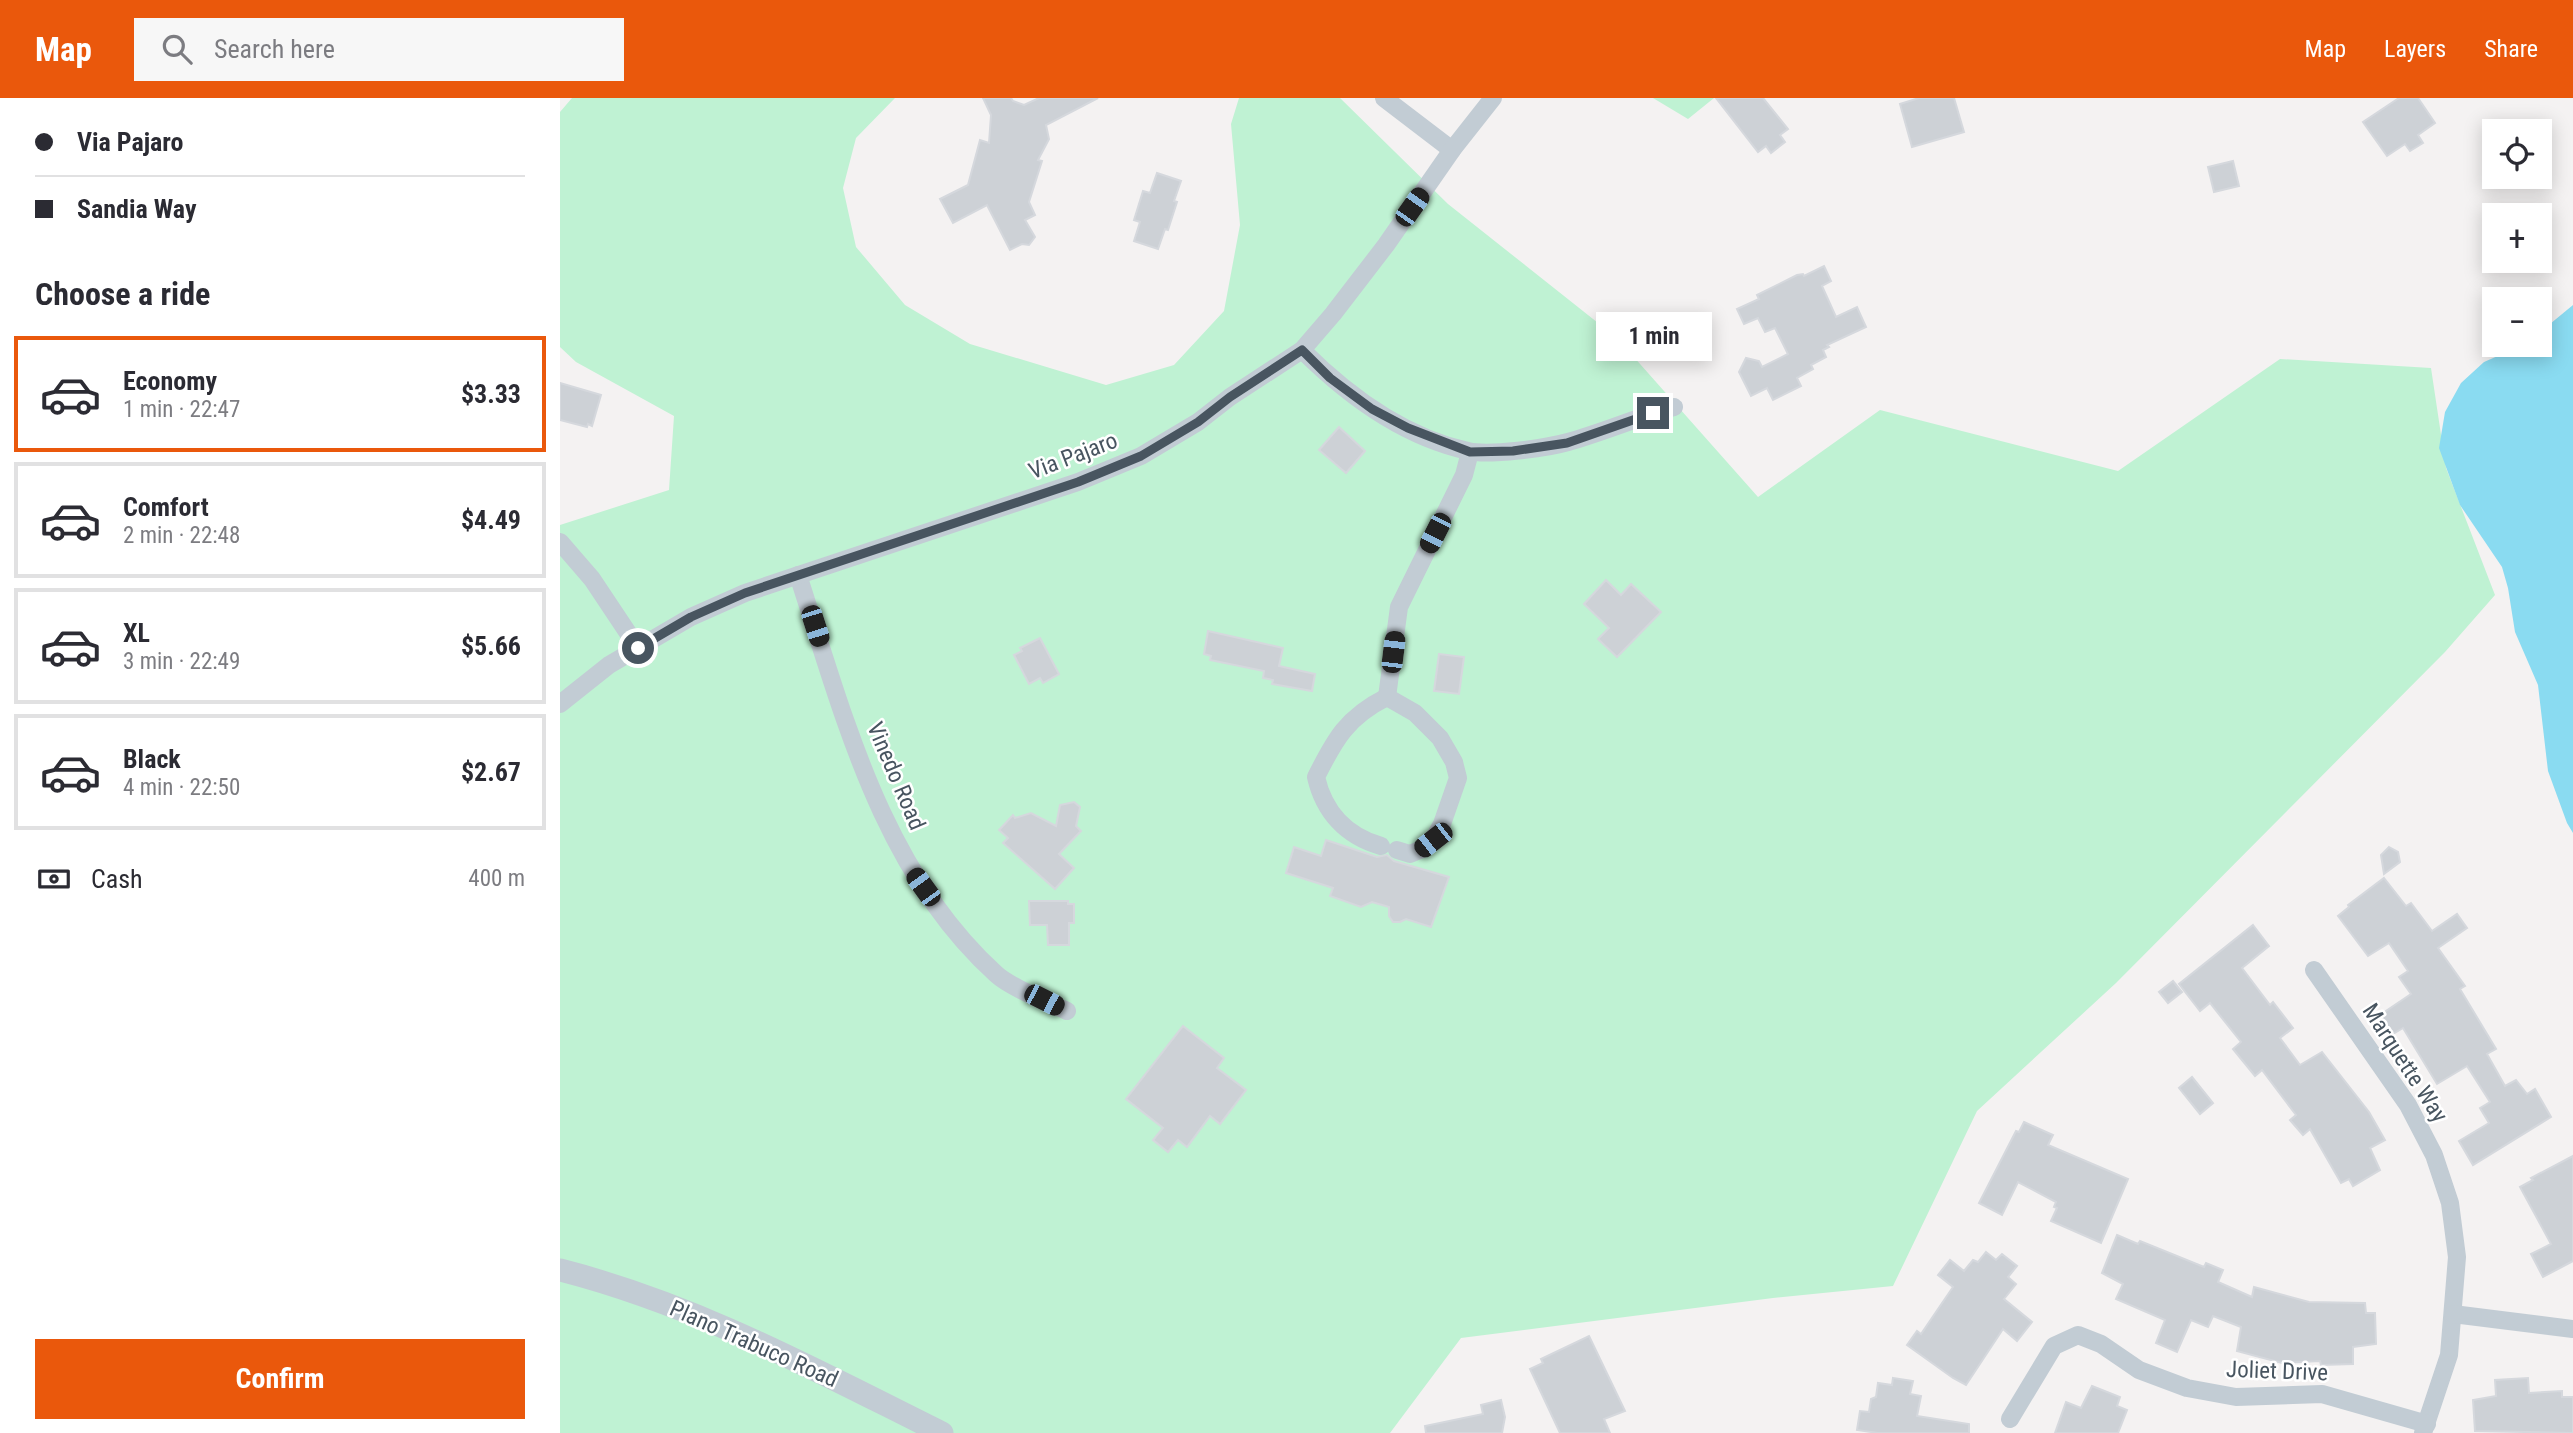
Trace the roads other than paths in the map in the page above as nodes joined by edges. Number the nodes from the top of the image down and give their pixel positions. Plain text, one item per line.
1 (1384, 98) edge
2 (1493, 98) edge
3 (1452, 150) junction
4 (1302, 350) junction
5 (1674, 407) dead end
6 (1470, 452) junction
7 (560, 542) edge
8 (798, 575) junction
9 (638, 648) junction
10 (1387, 697) junction
11 (560, 704) edge
12 (2314, 970) dead end
13 (1067, 1011) dead end
14 (560, 1270) edge
15 (2453, 1314) junction
16 (2573, 1329) edge
17 (2010, 1419) dead end
18 (2425, 1429) edge
19 (942, 1433) edge

1 - 3 street
2 - 3 street, Via Pajaro
3 - 4 street, Via Pajaro
4 - 6 street
4 - 8 street, Via Pajaro
5 - 6 street
6 - 10 street
7 - 9 street
8 - 9 street, Via Pajaro
8 - 13 street, Vinedo Road
9 - 11 street, Via Pajaro
10 - 10 street
12 - 15 street, Marquette Way
14 - 19 street, Plano Trabuco Road
15 - 16 street
15 - 18 street, Marquette Way
17 - 18 street, Joliet Drive

